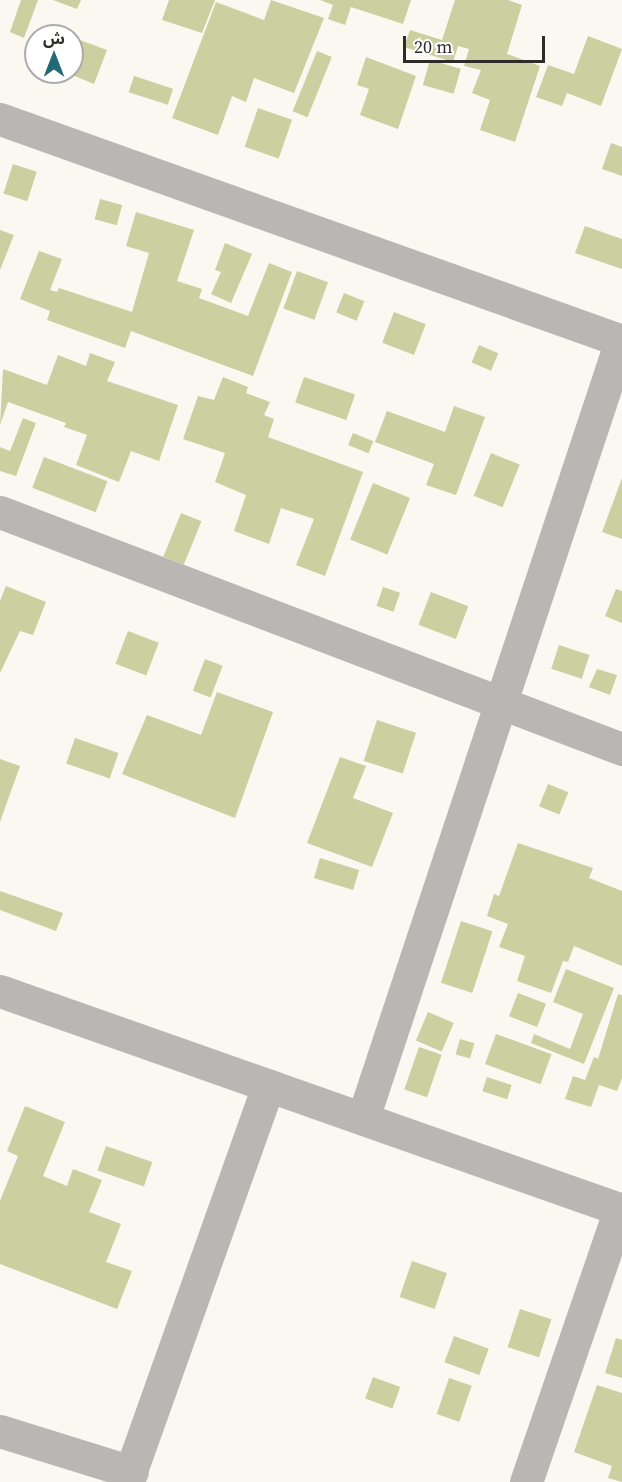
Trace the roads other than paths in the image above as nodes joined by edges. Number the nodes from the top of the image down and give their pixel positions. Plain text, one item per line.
1 (0, 119) edge
2 (621, 340) edge
3 (0, 512) edge
4 (500, 705) junction
5 (622, 749) edge
6 (0, 991) edge
7 (268, 1085) junction
8 (363, 1118) junction
9 (621, 1210) edge
10 (0, 1431) edge
11 (130, 1477) edge
12 (526, 1482) edge

1 - 2 street
2 - 4 street
3 - 4 street
4 - 5 street
4 - 8 street
6 - 7 street
7 - 8 street
7 - 11 street
8 - 9 street
9 - 12 street
10 - 11 street

